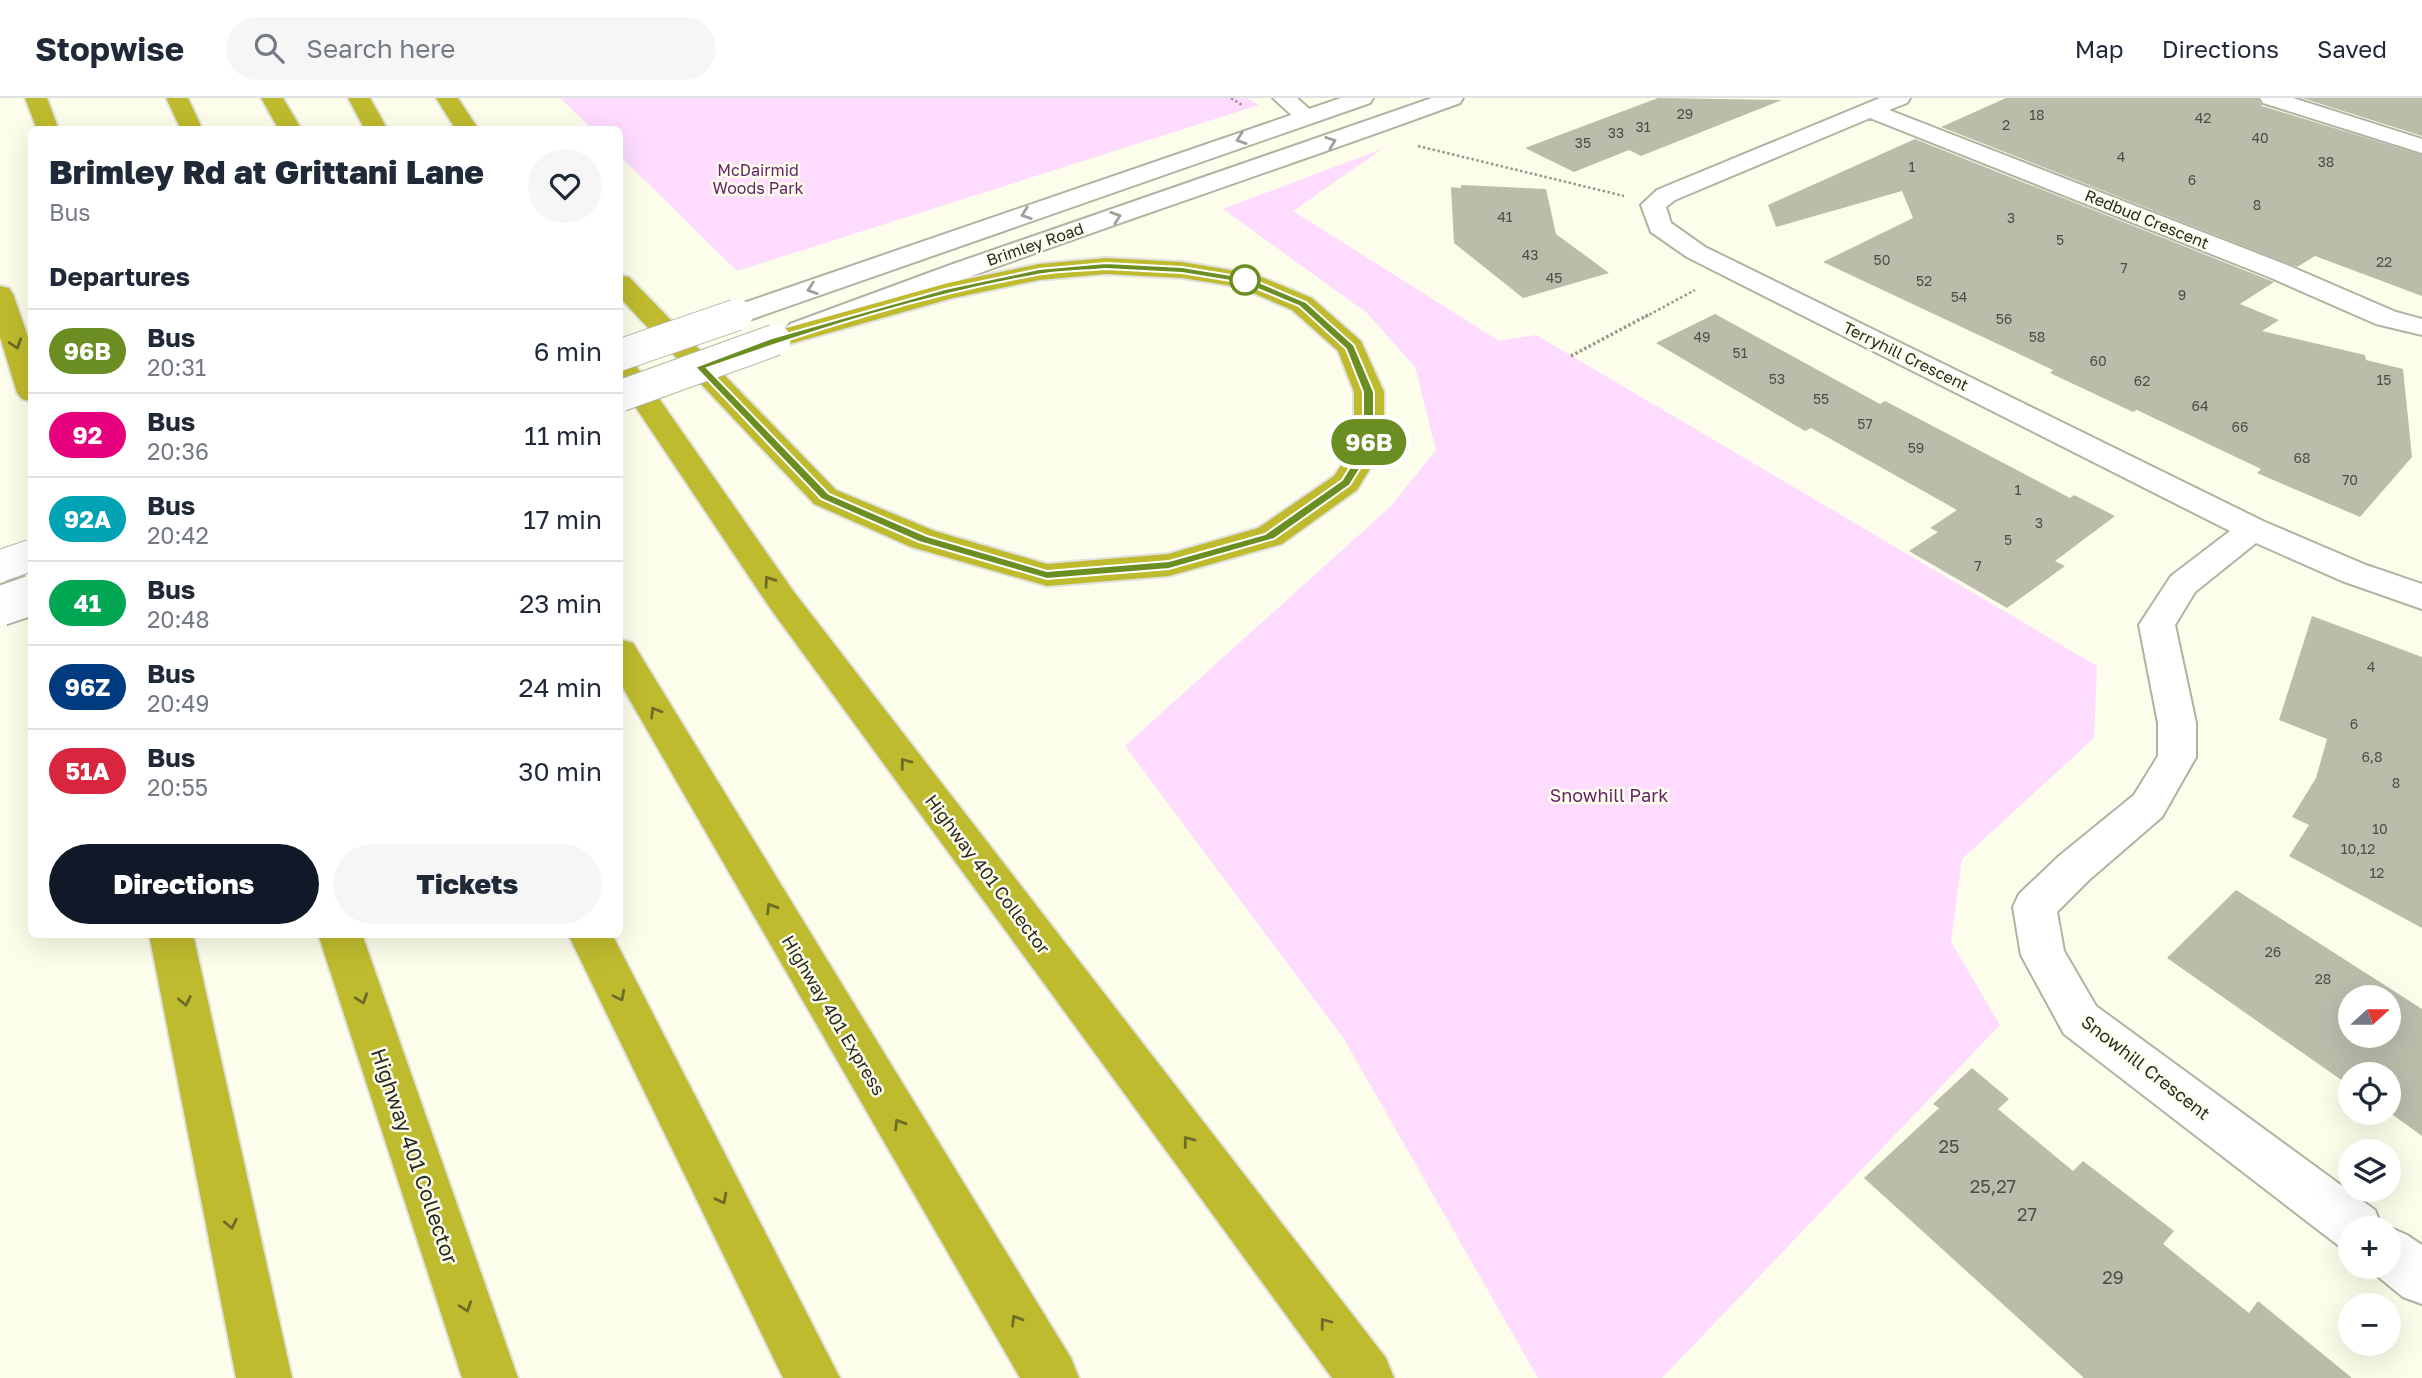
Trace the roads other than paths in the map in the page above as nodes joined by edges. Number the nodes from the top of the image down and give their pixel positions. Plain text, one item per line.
1 (36, 98) edge
2 (177, 98) edge
3 (272, 98) edge
4 (359, 98) edge
5 (447, 98) edge
6 (1284, 98) edge
7 (1362, 98) edge
8 (1452, 98) edge
9 (1899, 98) edge
10 (2271, 98) edge
11 (1871, 111) junction
12 (1306, 116) junction
13 (46, 126) edge
14 (190, 126) edge
15 (289, 126) edge
16 (375, 126) edge
17 (465, 126) edge
18 (2422, 146) edge
19 (623, 287) edge
20 (0, 294) edge
21 (2422, 327) edge
22 (775, 340) junction
23 (623, 354) edge
24 (623, 367) edge
25 (28, 381) edge
26 (623, 395) edge
27 (2253, 529) junction
28 (28, 556) edge
29 (0, 566) edge
30 (28, 596) edge
31 (2422, 597) edge
32 (0, 606) edge
33 (623, 657) edge
34 (173, 938) edge
35 (341, 938) edge
36 (592, 938) edge
37 (2341, 1216) edge
38 (2401, 1262) edge
39 (2422, 1278) edge
40 (264, 1378) edge
41 (490, 1378) edge
42 (812, 1378) edge
43 (1051, 1378) edge
44 (1366, 1378) edge

1 - 13 highway
2 - 14 highway
3 - 15 highway
4 - 16 highway
5 - 17 highway
6 - 12 street
7 - 12 street, Brimley Road
22 -> 8 street, Brimley Road
9 - 11 street
10 - 18 street
11 - 21 street, Redbud Crescent
11 - 27 street, Terryhill Crescent
12 -> 23 street, Brimley Road, bridge
19 - 22 highway
20 -> 25 highway
22 - 26 street, Brimley Road, bridge
44 -> 24 highway, Highway 401 Collector
27 - 31 street, Terryhill Crescent
27 - 37 street, Snowhill Crescent
28 - 29 street, bridge
30 - 32 street, bridge
43 -> 33 highway, Highway 401 Express
34 -> 40 highway
35 -> 41 highway, Highway 401 Collector
36 -> 42 highway
38 - 39 street

